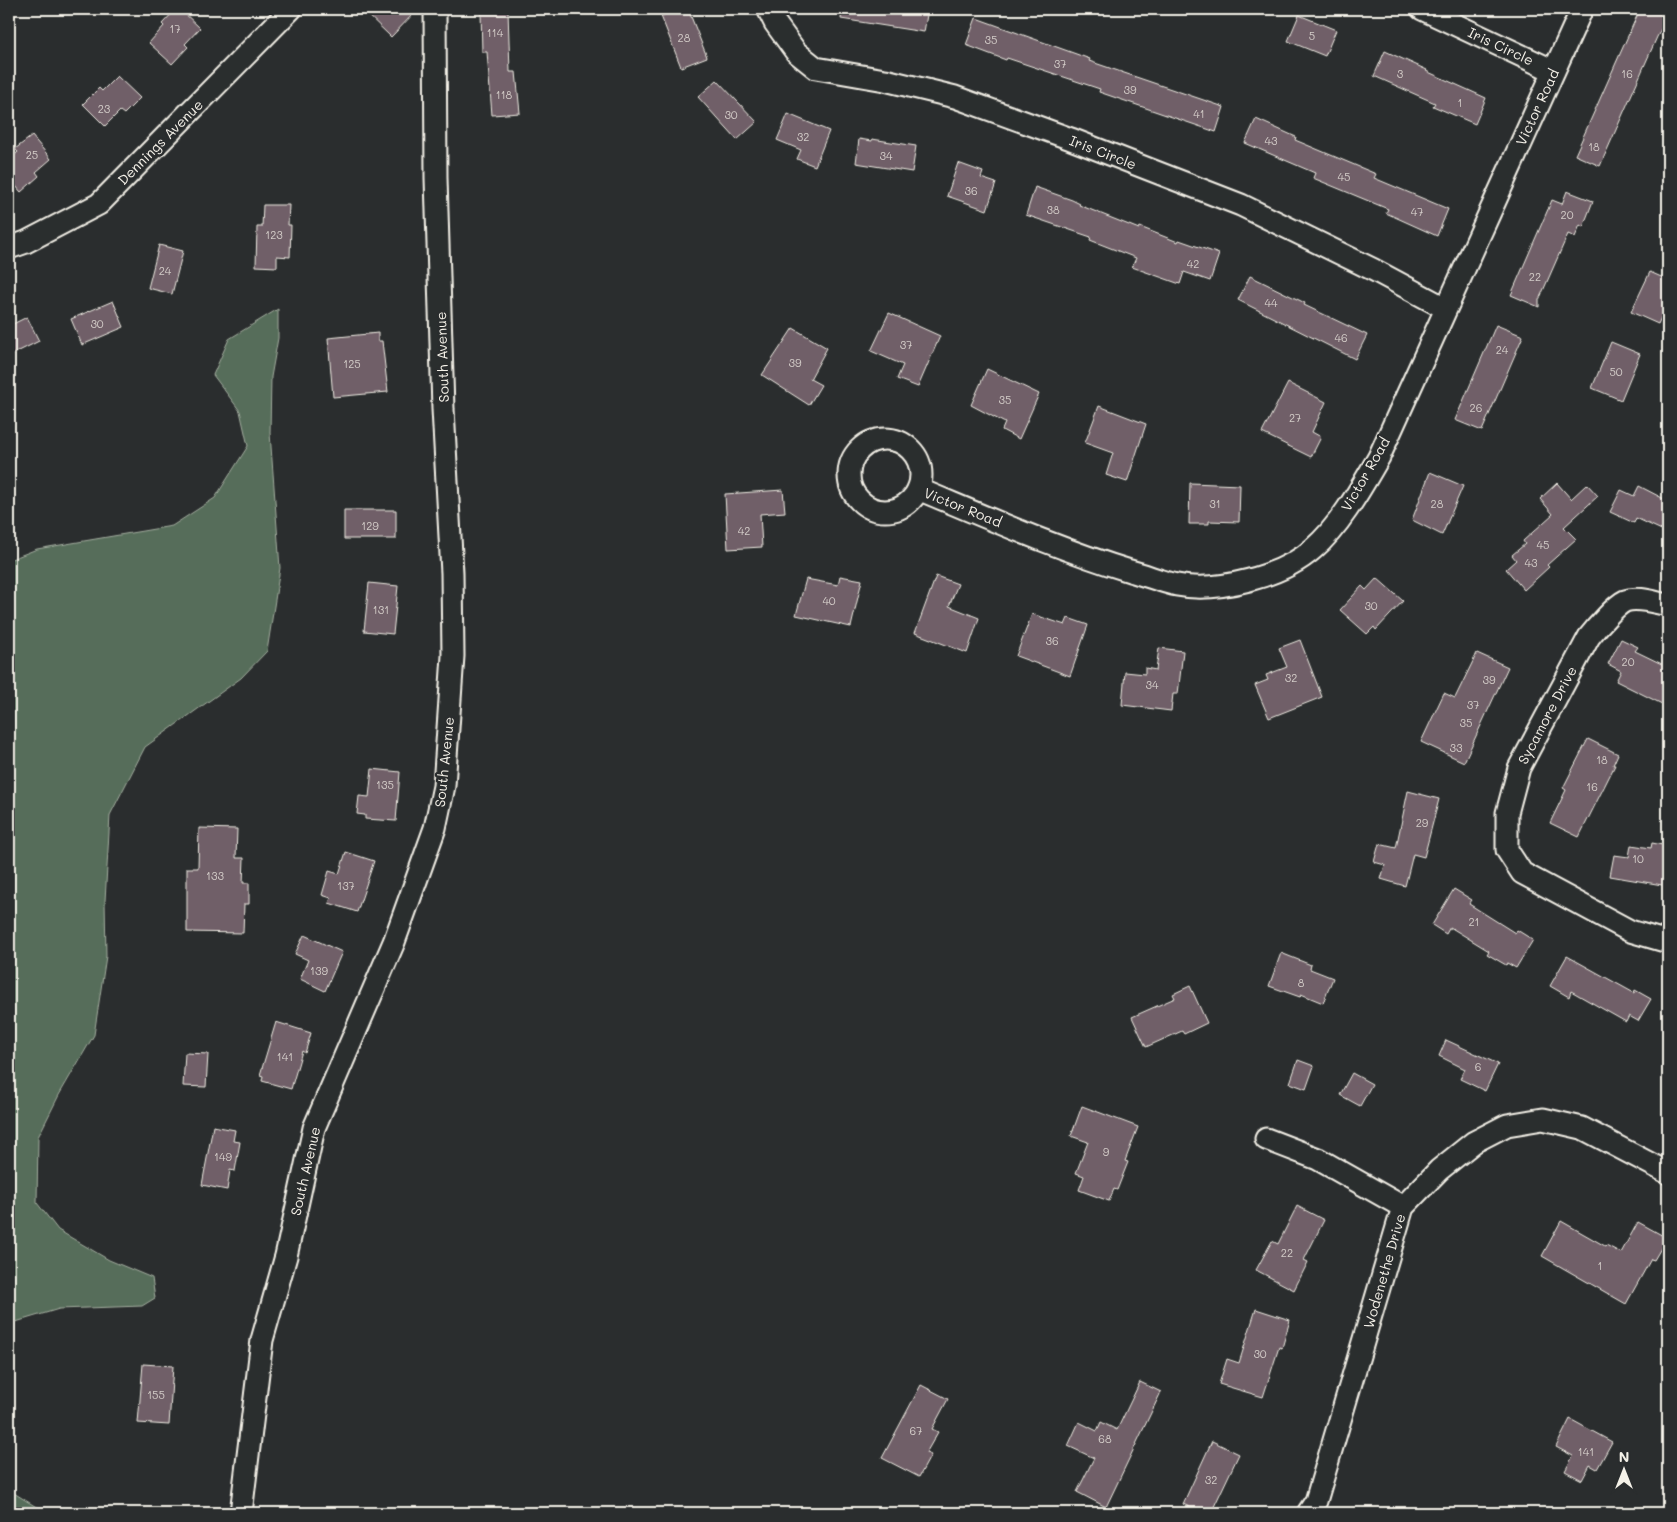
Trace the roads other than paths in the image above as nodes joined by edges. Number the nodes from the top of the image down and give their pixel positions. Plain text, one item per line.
1 (292, 9) edge
2 (435, 9) edge
3 (768, 9) edge
4 (1422, 9) edge
5 (1582, 9) edge
6 (1554, 71) junction
7 (9, 248) edge
8 (1445, 308) junction
9 (918, 489) dead end
10 (1668, 605) edge
11 (1668, 942) edge
12 (1266, 1139) dead end
13 (1668, 1173) edge
14 (1403, 1207) junction
15 (241, 1513) edge
16 (1308, 1513) edge

1 - 7 street, Dennings Avenue
2 - 15 street, South Avenue
3 - 8 street, Iris Circle
4 - 6 street, Iris Circle
5 - 6 street, Victor Road
6 - 8 street, Victor Road
8 - 9 street, Victor Road
10 - 11 street, Sycamore Drive
12 - 14 street
13 - 14 street, Wodenethe Drive
14 - 16 street, Wodenethe Drive

